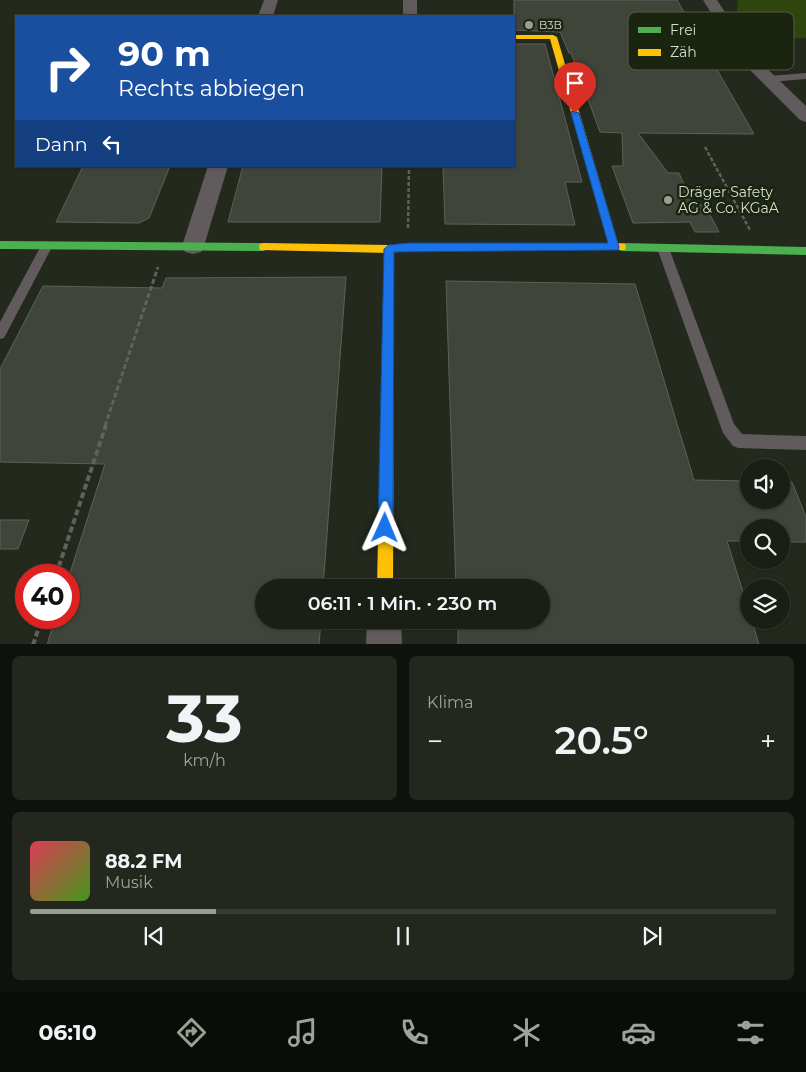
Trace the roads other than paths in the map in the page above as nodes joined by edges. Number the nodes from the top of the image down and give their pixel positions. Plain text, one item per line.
1 (271, 0) edge
2 (410, 0) edge
3 (710, 0) edge
4 (718, 12) edge
5 (266, 15) edge
6 (410, 15) edge
7 (515, 37) edge
8 (760, 70) edge
9 (806, 76) edge
10 (769, 79) junction
11 (804, 112) edge
12 (218, 167) edge
13 (0, 245) edge
14 (47, 245) junction
15 (193, 246) junction
16 (614, 247) junction
17 (663, 248) junction
18 (389, 249) junction
19 (806, 251) edge
20 (0, 334) edge
21 (806, 443) edge
22 (385, 579) edge
23 (384, 629) edge
24 (384, 644) edge

1 - 5 street
2 - 6 street
3 - 4 street
7 - 16 street
8 - 10 street
9 - 10 lane
10 - 11 street
12 - 15 street
13 - 14 street
14 - 15 street
14 - 20 lane
15 - 18 street
16 - 17 street
16 - 18 street
17 - 19 street
17 - 21 lane
18 - 22 street
23 - 24 street

